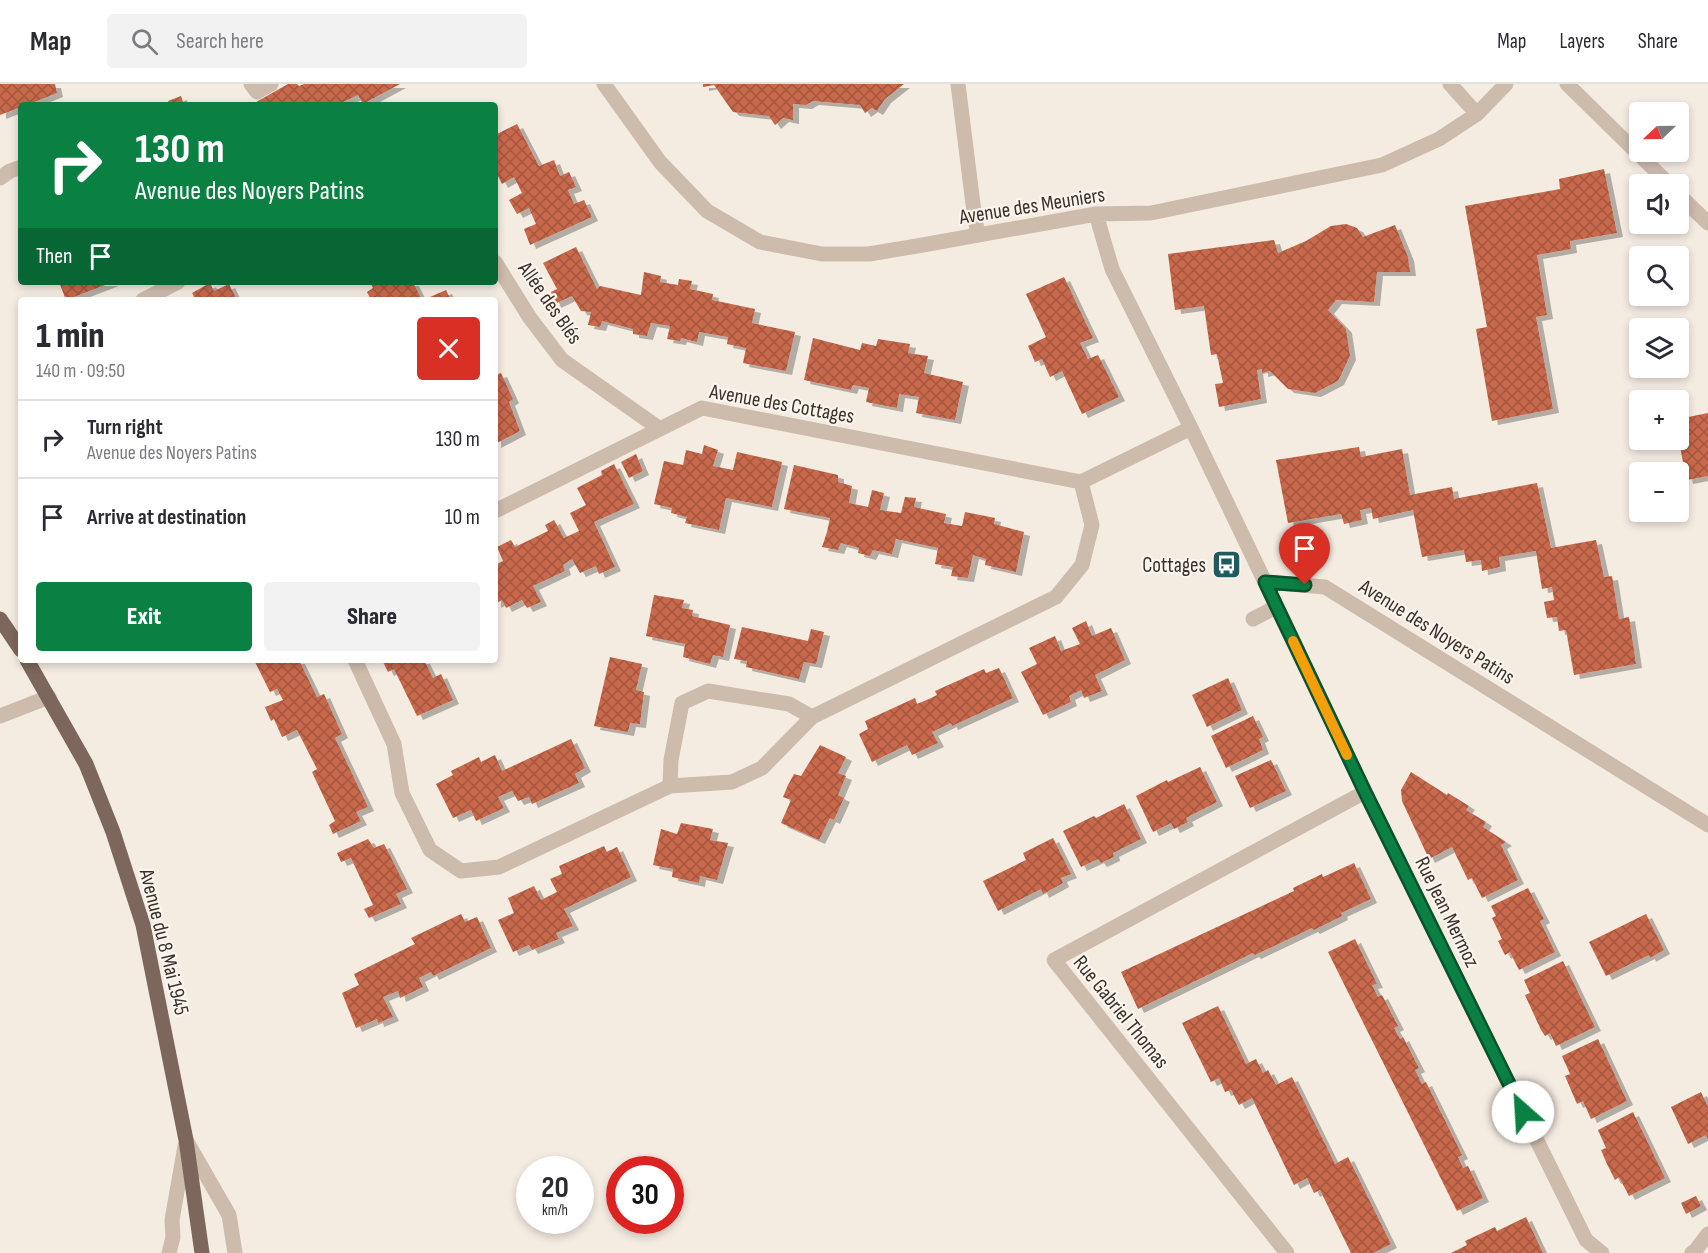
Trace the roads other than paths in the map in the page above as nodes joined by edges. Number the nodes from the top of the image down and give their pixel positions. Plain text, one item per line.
1 (271, 84) edge
2 (604, 84) edge
3 (958, 84) edge
4 (1450, 84) edge
5 (1506, 84) edge
6 (1568, 84) edge
7 (254, 88) edge
8 (1478, 114) junction
9 (18, 168) edge
10 (1659, 174) edge
11 (0, 178) edge
12 (1689, 205) edge
13 (1096, 214) junction
14 (1708, 223) edge
15 (978, 235) junction
16 (498, 267) edge
17 (172, 285) edge
18 (149, 297) edge
19 (1191, 428) junction
20 (660, 429) junction
21 (1081, 482) junction
22 (498, 510) edge
23 (1265, 582) junction
24 (1276, 607) junction
25 (0, 619) edge
26 (1253, 619) dead end
27 (18, 646) edge
28 (29, 663) edge
29 (356, 663) edge
30 (49, 697) junction
31 (0, 716) edge
32 (812, 717) junction
33 (670, 786) junction
34 (1365, 792) junction
35 (1708, 825) edge
36 (186, 1140) junction
37 (1708, 1234) edge
38 (168, 1253) edge
39 (202, 1253) edge
40 (235, 1253) edge
41 (1287, 1253) edge
42 (1602, 1253) edge
43 (1692, 1253) edge

1 - 7 street
2 - 15 street, Avenue des Meuniers
3 - 15 street
4 - 8 street
5 - 8 street, Avenue des Meuniers
6 - 10 street
8 - 13 street, Avenue des Meuniers
9 - 11 street
12 - 14 street
13 - 15 street, Avenue des Meuniers
13 - 19 street
16 - 20 street, Allée des Blés
17 - 18 street
19 - 21 street
19 - 23 street
20 - 21 street, Avenue des Cottages
20 - 22 street, Avenue des Cottages
21 - 32 street
23 - 24 street, Rue Jean Mermoz
23 - 35 street, Avenue des Noyers Patins
24 - 26 street
24 - 34 street, Rue Jean Mermoz
25 - 27 main road
28 - 30 main road, Avenue du 8 Mai 1945
29 - 33 street
30 - 31 street
30 - 36 main road, Avenue du 8 Mai 1945
32 - 33 street
32 - 33 street
34 - 41 street, Rue Gabriel Thomas
34 - 42 street, Rue Jean Mermoz
36 - 38 street
36 - 39 main road, Avenue du 8 Mai 1945
36 - 40 street
37 - 43 street

